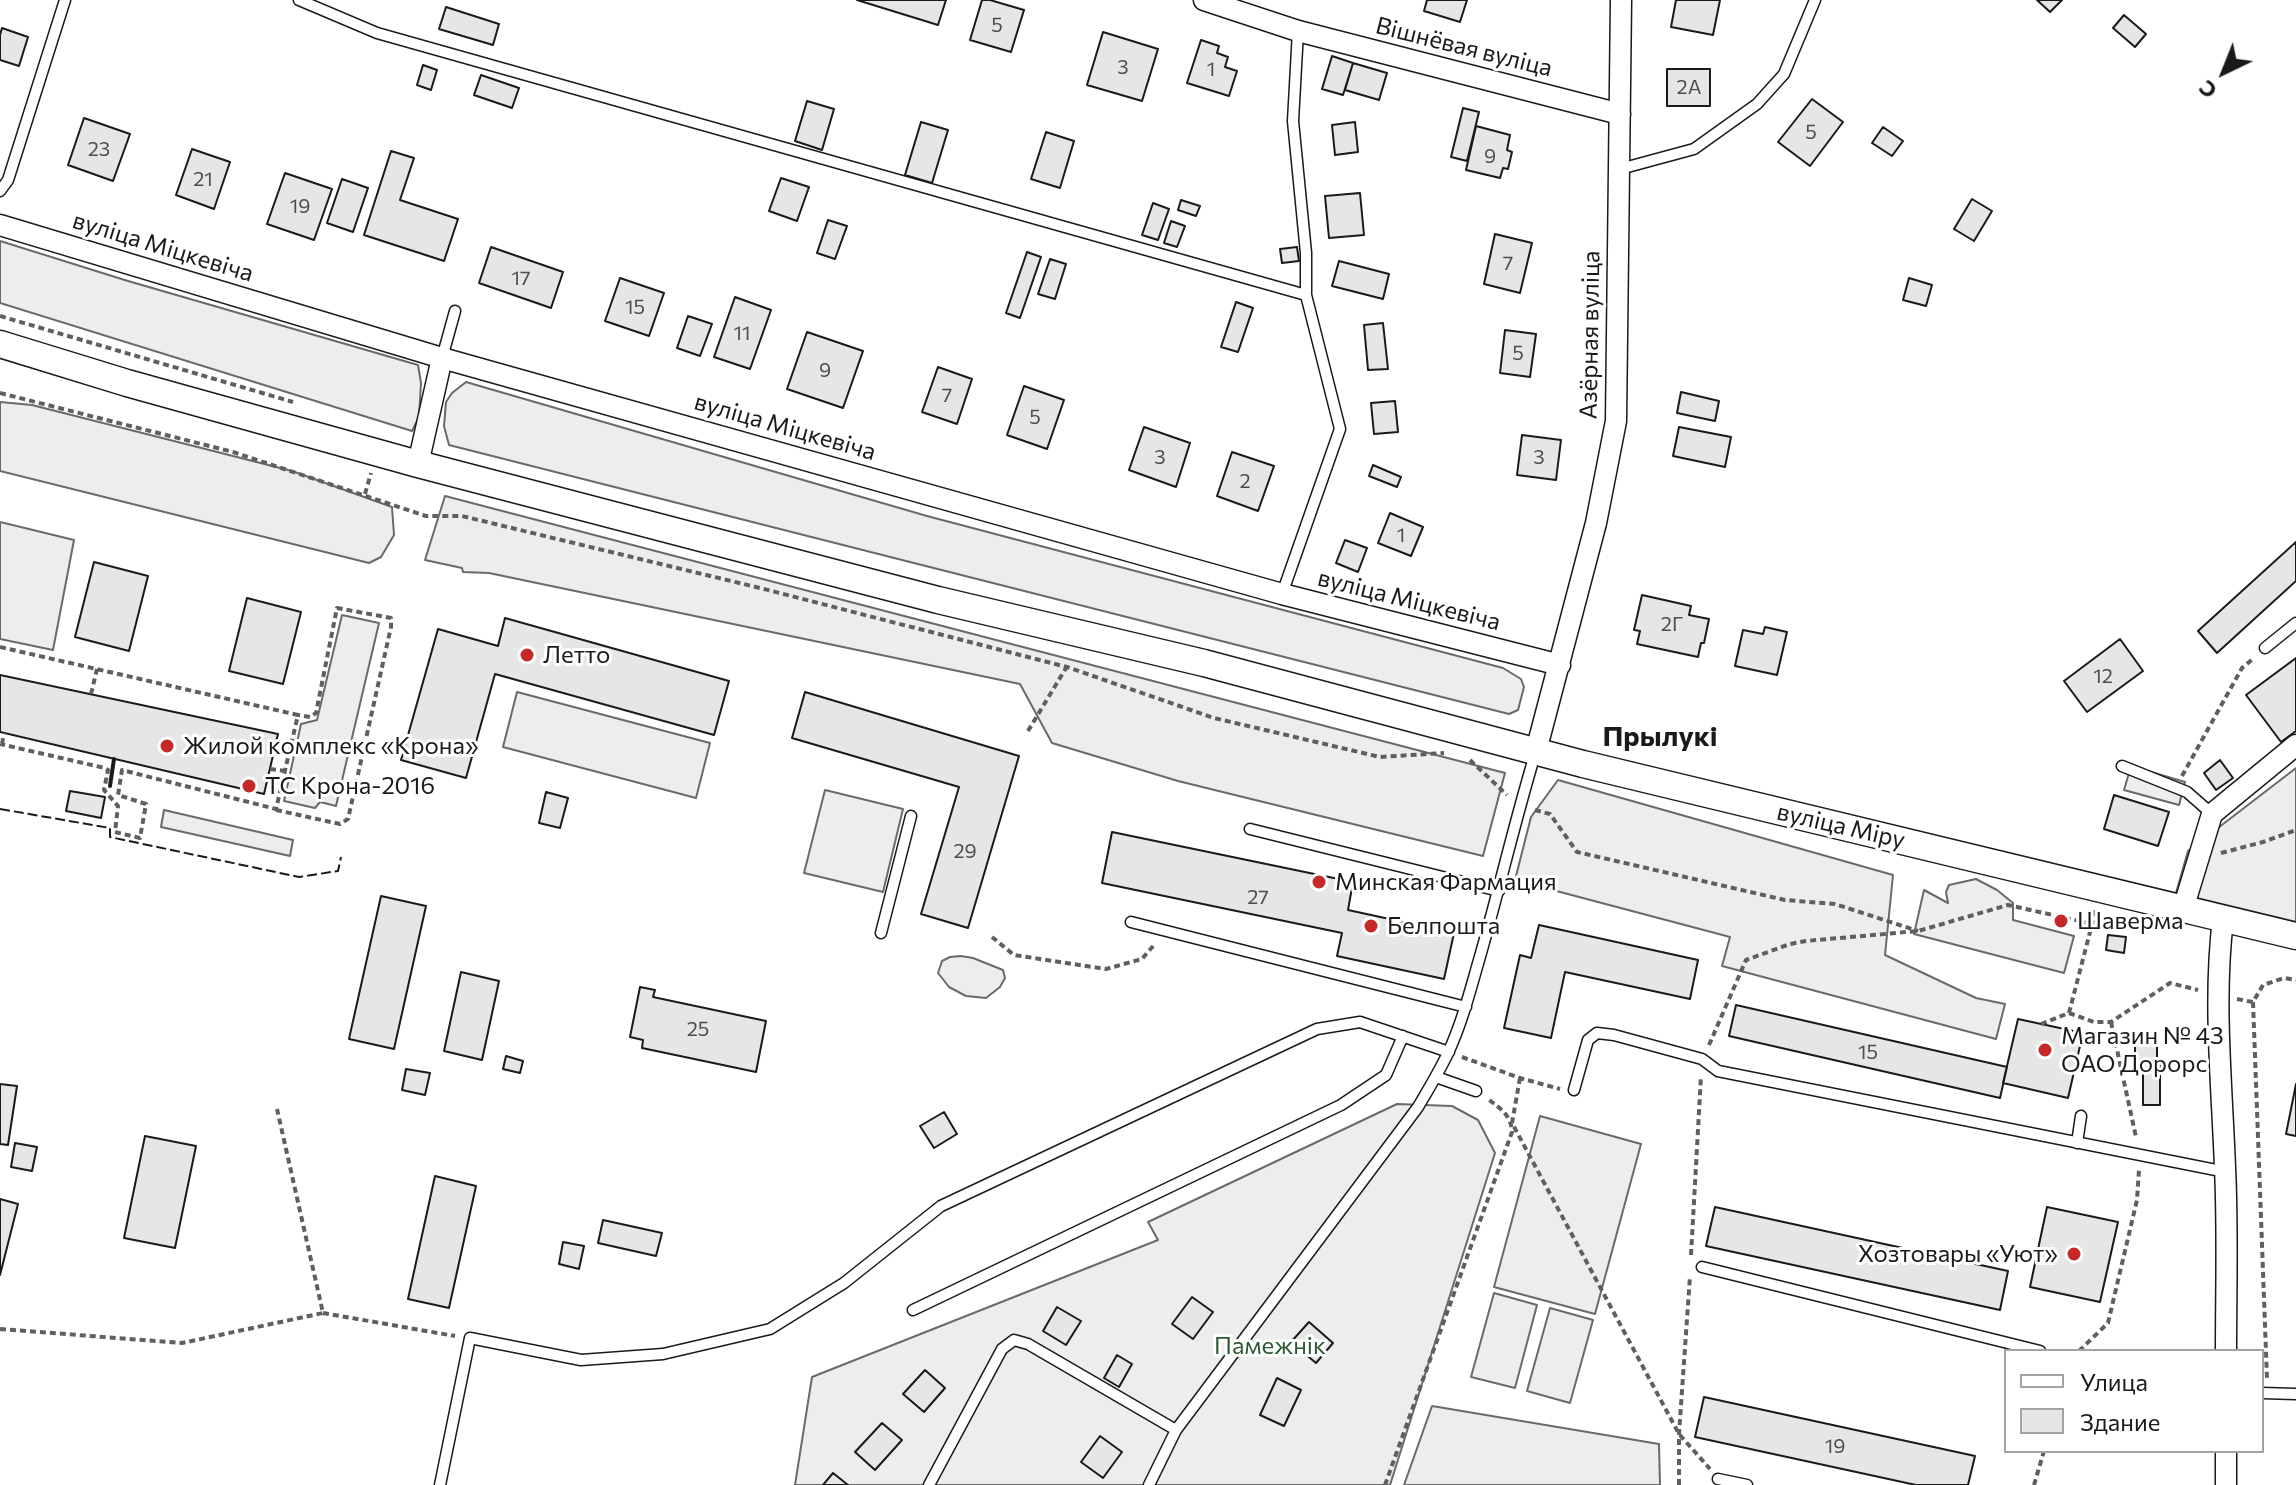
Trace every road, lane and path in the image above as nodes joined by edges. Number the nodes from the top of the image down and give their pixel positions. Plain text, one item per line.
1 (65, 0) edge
2 (299, 0) edge
3 (1204, 0) edge
4 (1621, 0) edge
5 (1815, 0) edge
6 (1298, 31) junction
7 (1620, 114) junction
8 (1620, 169) junction
9 (0, 191) edge
10 (0, 225) edge
11 (1306, 295) junction
12 (455, 311) dead end
13 (0, 316) edge
14 (0, 344) edge
15 (442, 358) junction
16 (0, 393) edge
17 (307, 406) dead end
18 (418, 464) junction
19 (1282, 594) junction
20 (2296, 623) edge
21 (0, 647) edge
22 (2265, 648) joint
23 (1560, 665) junction
24 (1067, 667) junction
25 (97, 669) junction
26 (91, 694) dead end
27 (298, 715) junction
28 (1028, 731) dead end
29 (4, 733) dead end
30 (1, 744) edge
31 (1456, 745) junction
32 (2296, 745) edge
33 (1536, 751) junction
34 (2122, 766) dead end
35 (156, 769) dead end
36 (270, 769) dead end
37 (285, 771) junction
38 (176, 773) dead end
39 (154, 778) junction
40 (173, 783) junction
41 (2176, 788) junction
42 (1519, 805) junction
43 (276, 809) junction
44 (2212, 814) junction
45 (911, 816) dead end
46 (1250, 829) dead end
47 (2296, 830) edge
48 (2199, 858) junction
49 (2099, 887) junction
50 (1499, 891) junction
51 (2183, 909) junction
52 (2223, 919) junction
53 (1131, 922) dead end
54 (2093, 924) junction
55 (1167, 931) junction
56 (1918, 931) junction
57 (881, 933) dead end
58 (2296, 936) edge
59 (992, 937) dead end
60 (2296, 980) edge
61 (2218, 994) junction
62 (2253, 1002) junction
63 (1466, 1007) junction
64 (2069, 1013) junction
65 (2111, 1022) junction
66 (2041, 1024) dead end
67 (1403, 1036) junction
68 (1449, 1052) junction
69 (1702, 1059) junction
70 (1436, 1077) junction
71 (1520, 1078) junction
72 (1574, 1090) joint
73 (1476, 1091) joint
74 (277, 1109) dead end
75 (2081, 1116) dead end
76 (1512, 1123) junction
77 (2077, 1143) junction
78 (2140, 1155) junction
79 (2226, 1172) junction
80 (1702, 1267) dead end
81 (913, 1310) dead end
82 (323, 1313) junction
83 (0, 1329) edge
84 (470, 1338) junction
85 (2032, 1349) edge
86 (2081, 1349) edge
87 (2226, 1349) edge
88 (2264, 1349) edge
89 (2264, 1361) edge
90 (2265, 1394) edge
91 (2296, 1394) edge
92 (1176, 1430) junction
93 (2043, 1453) edge
94 (2226, 1453) edge
95 (1718, 1479) joint
96 (440, 1485) edge
97 (929, 1485) edge
98 (1149, 1485) edge
99 (1385, 1485) edge
100 (1747, 1485) edge
101 (2034, 1485) edge
102 (2226, 1485) edge

1 - 9 lane
2 - 11 lane
3 - 6 street, Вішнёвая вуліца
4 - 7 street, Азёрная вуліца
5 - 8 lane
6 - 7 street, Вішнёвая вуліца
6 - 11 lane
7 - 8 street, Азёрная вуліца
8 - 23 street, Азёрная вуліца
10 - 15 street, вуліца Міцкевіча
11 - 19 lane
12 - 15 lane
13 - 17 path
14 - 18 street, вуліца Міру
15 - 18 street
15 - 19 street, вуліца Міцкевіча
16 - 24 path
18 - 31 street, вуліца Міру
19 - 23 street, вуліца Міцкевіча
20 - 22 lane
21 - 25 path
22 - 41 path
23 - 33 street, Азёрная вуліца
24 - 28 path
24 - 31 path
25 - 26 path
25 - 27 path
27 - 37 path
27 - 43 path
29 - 30 path
30 - 39 path
31 - 33 street, вуліца Міру
31 - 42 path
32 - 44 street
33 - 42 lane
33 - 49 street, вуліца Міру
34 - 41 lane
35 - 39 path
36 - 37 path
37 - 43 path
38 - 40 path
39 - 40 path
40 - 43 path
41 - 44 lane
42 - 50 lane
42 - 56 path
44 - 48 street
45 - 57 lane
46 - 50 lane
47 - 48 path
48 - 51 street
49 - 51 street, вуліца Міру
49 - 54 path
50 - 63 lane
51 - 52 street, вуліца Міру
52 - 58 street, вуліца Міру
52 - 61 street
53 - 55 lane
54 - 56 path
54 - 64 path
55 - 59 path
55 - 63 lane
56 - 69 path
60 - 62 path
61 - 62 path
61 - 65 path
61 - 79 street
62 - 88 path
63 - 68 lane
64 - 65 path
64 - 66 path
65 - 78 path
67 - 68 lane
67 - 81 lane
67 - 84 lane
68 - 70 lane
68 - 71 path
69 - 72 lane
69 - 77 lane
70 - 73 lane
70 - 92 lane
71 - 72 path
71 - 76 path
73 - 76 path
74 - 82 path
75 - 77 lane
76 - 95 path
76 - 99 path
77 - 78 lane
78 - 79 lane
78 - 86 path
79 - 87 street
80 - 85 lane
82 - 83 path
82 - 84 path
84 - 96 lane
89 - 90 path
90 - 91 lane
92 - 97 lane
92 - 98 lane
93 - 101 path
94 - 102 street
95 - 100 lane

